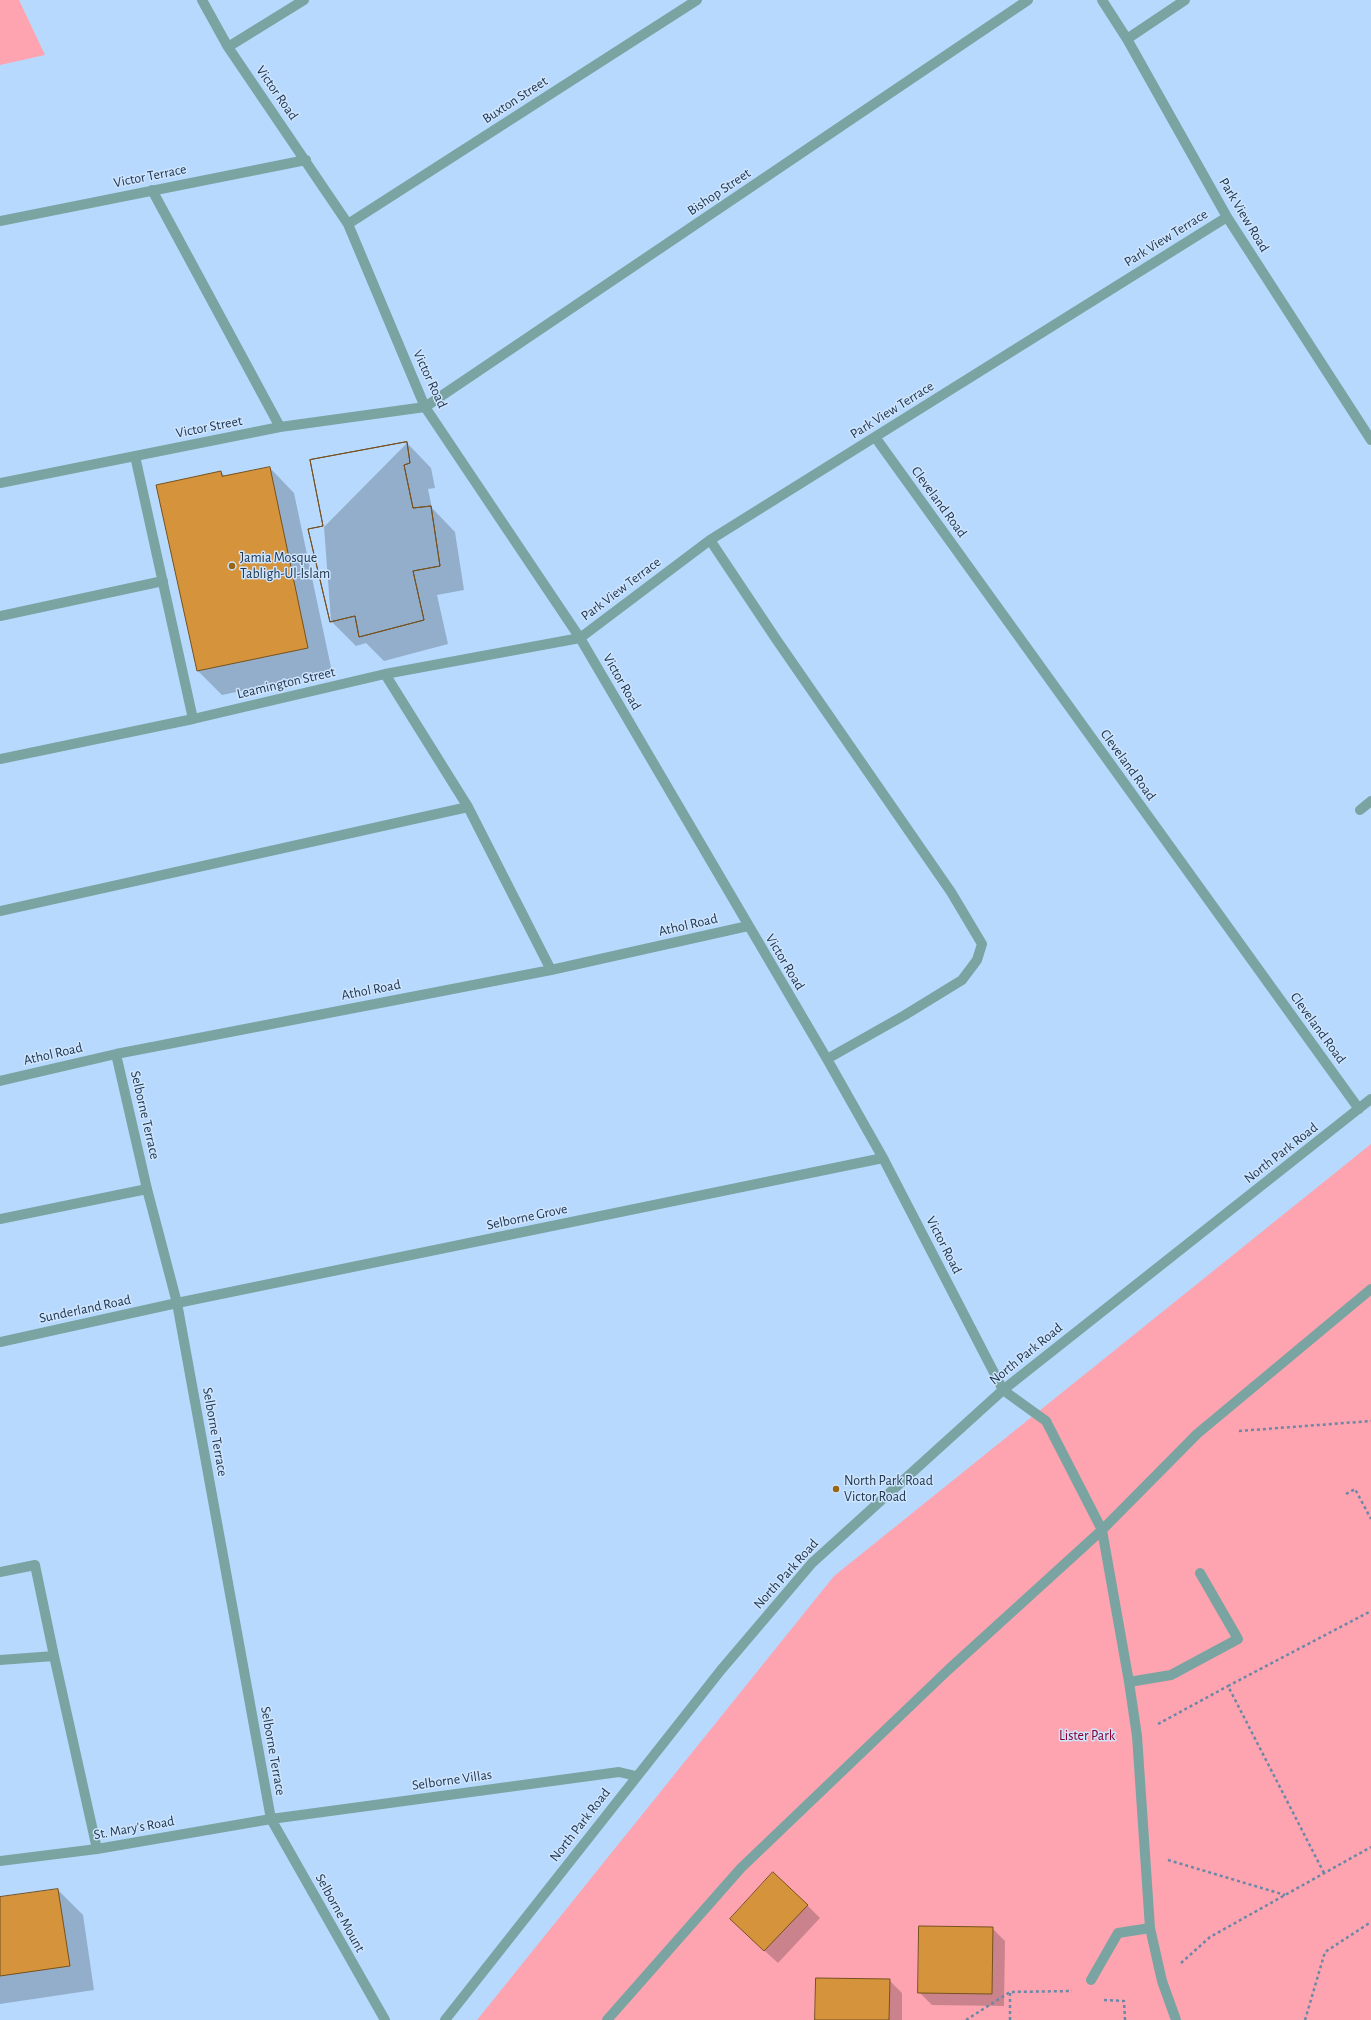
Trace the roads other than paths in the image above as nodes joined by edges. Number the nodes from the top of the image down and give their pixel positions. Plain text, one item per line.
1 (202, 0) edge
2 (304, 0) edge
3 (697, 0) edge
4 (1028, 0) edge
5 (1102, 0) edge
6 (1185, 0) edge
7 (1127, 39) junction
8 (228, 47) junction
9 (306, 160) junction
10 (152, 190) junction
11 (1227, 217) junction
12 (0, 221) edge
13 (348, 224) junction
14 (425, 407) junction
15 (280, 427) junction
16 (875, 437) junction
17 (1371, 440) edge
18 (135, 456) junction
19 (0, 483) edge
20 (710, 540) junction
21 (163, 580) junction
22 (0, 616) edge
23 (580, 638) junction
24 (385, 674) junction
25 (193, 719) junction
26 (0, 759) edge
27 (1371, 801) edge
28 (468, 807) junction
29 (1360, 810) dead end
30 (0, 911) edge
31 (748, 926) junction
32 (551, 970) junction
33 (116, 1054) junction
34 (827, 1059) junction
35 (0, 1081) edge
36 (1371, 1099) edge
37 (1359, 1109) junction
38 (883, 1158) junction
39 (147, 1189) junction
40 (0, 1219) edge
41 (1371, 1289) edge
42 (177, 1303) junction
43 (0, 1342) edge
44 (1003, 1390) junction
45 (1102, 1530) junction
46 (0, 1572) edge
47 (1200, 1573) dead end
48 (54, 1656) junction
49 (0, 1660) edge
50 (1130, 1682) junction
51 (636, 1776) junction
52 (271, 1819) junction
53 (97, 1849) junction
54 (0, 1861) edge
55 (1150, 1928) junction
56 (1091, 1980) road end
57 (385, 2020) edge
58 (445, 2020) edge
59 (607, 2020) edge
60 (1176, 2020) edge

1 - 8 street, Victor Road
2 - 8 street
3 - 13 street, Buxton Street
4 - 14 street, Bishop Street
5 - 7 street, Park View Road
6 - 7 street
7 - 11 street, Park View Road
8 - 9 street, Victor Road
9 - 10 street, Victor Terrace
9 - 13 street, Victor Road
10 - 12 street, Victor Terrace
10 - 15 street
11 - 16 street, Park View Terrace
11 - 17 street, Park View Road
13 - 14 street, Victor Road
14 - 15 street, Victor Street
14 - 23 street, Victor Road
15 - 18 street, Victor Street
16 - 20 street, Park View Terrace
16 - 37 street, Cleveland Road
18 - 19 street, Victor Street
18 - 21 street
20 - 23 street, Park View Terrace
20 - 34 street
21 - 22 street
21 - 25 street
23 - 24 street, Leamington Street
23 - 31 street, Victor Road
24 - 25 street, Leamington Street
24 - 28 street
25 - 26 street, Leamington Street
27 - 29 street
28 - 30 street
28 - 32 street
31 - 32 street, Athol Road
31 - 34 street, Victor Road
32 - 33 street, Athol Road
33 - 35 street, Athol Road
33 - 39 street, Selborne Terrace
34 - 38 street, Victor Road
36 - 37 street, North Park Road
37 - 44 street, North Park Road
38 - 42 street, Selborne Grove
38 - 44 street, Victor Road
39 - 40 street
39 - 42 street, Selborne Terrace
41 - 45 street
42 - 43 street, Sunderland Road
42 - 52 street, Selborne Terrace
44 - 45 street
44 - 51 street, North Park Road
45 - 50 street
45 - 59 street
46 - 48 street
47 - 50 street
48 - 49 street
48 - 53 street
50 - 55 street
51 - 52 street, Selborne Villas
51 - 58 street, North Park Road
52 - 53 street, St. Mary's Road
52 - 57 street, Selborne Mount
53 - 54 street, St. Mary's Road
55 - 56 street
55 - 60 street

